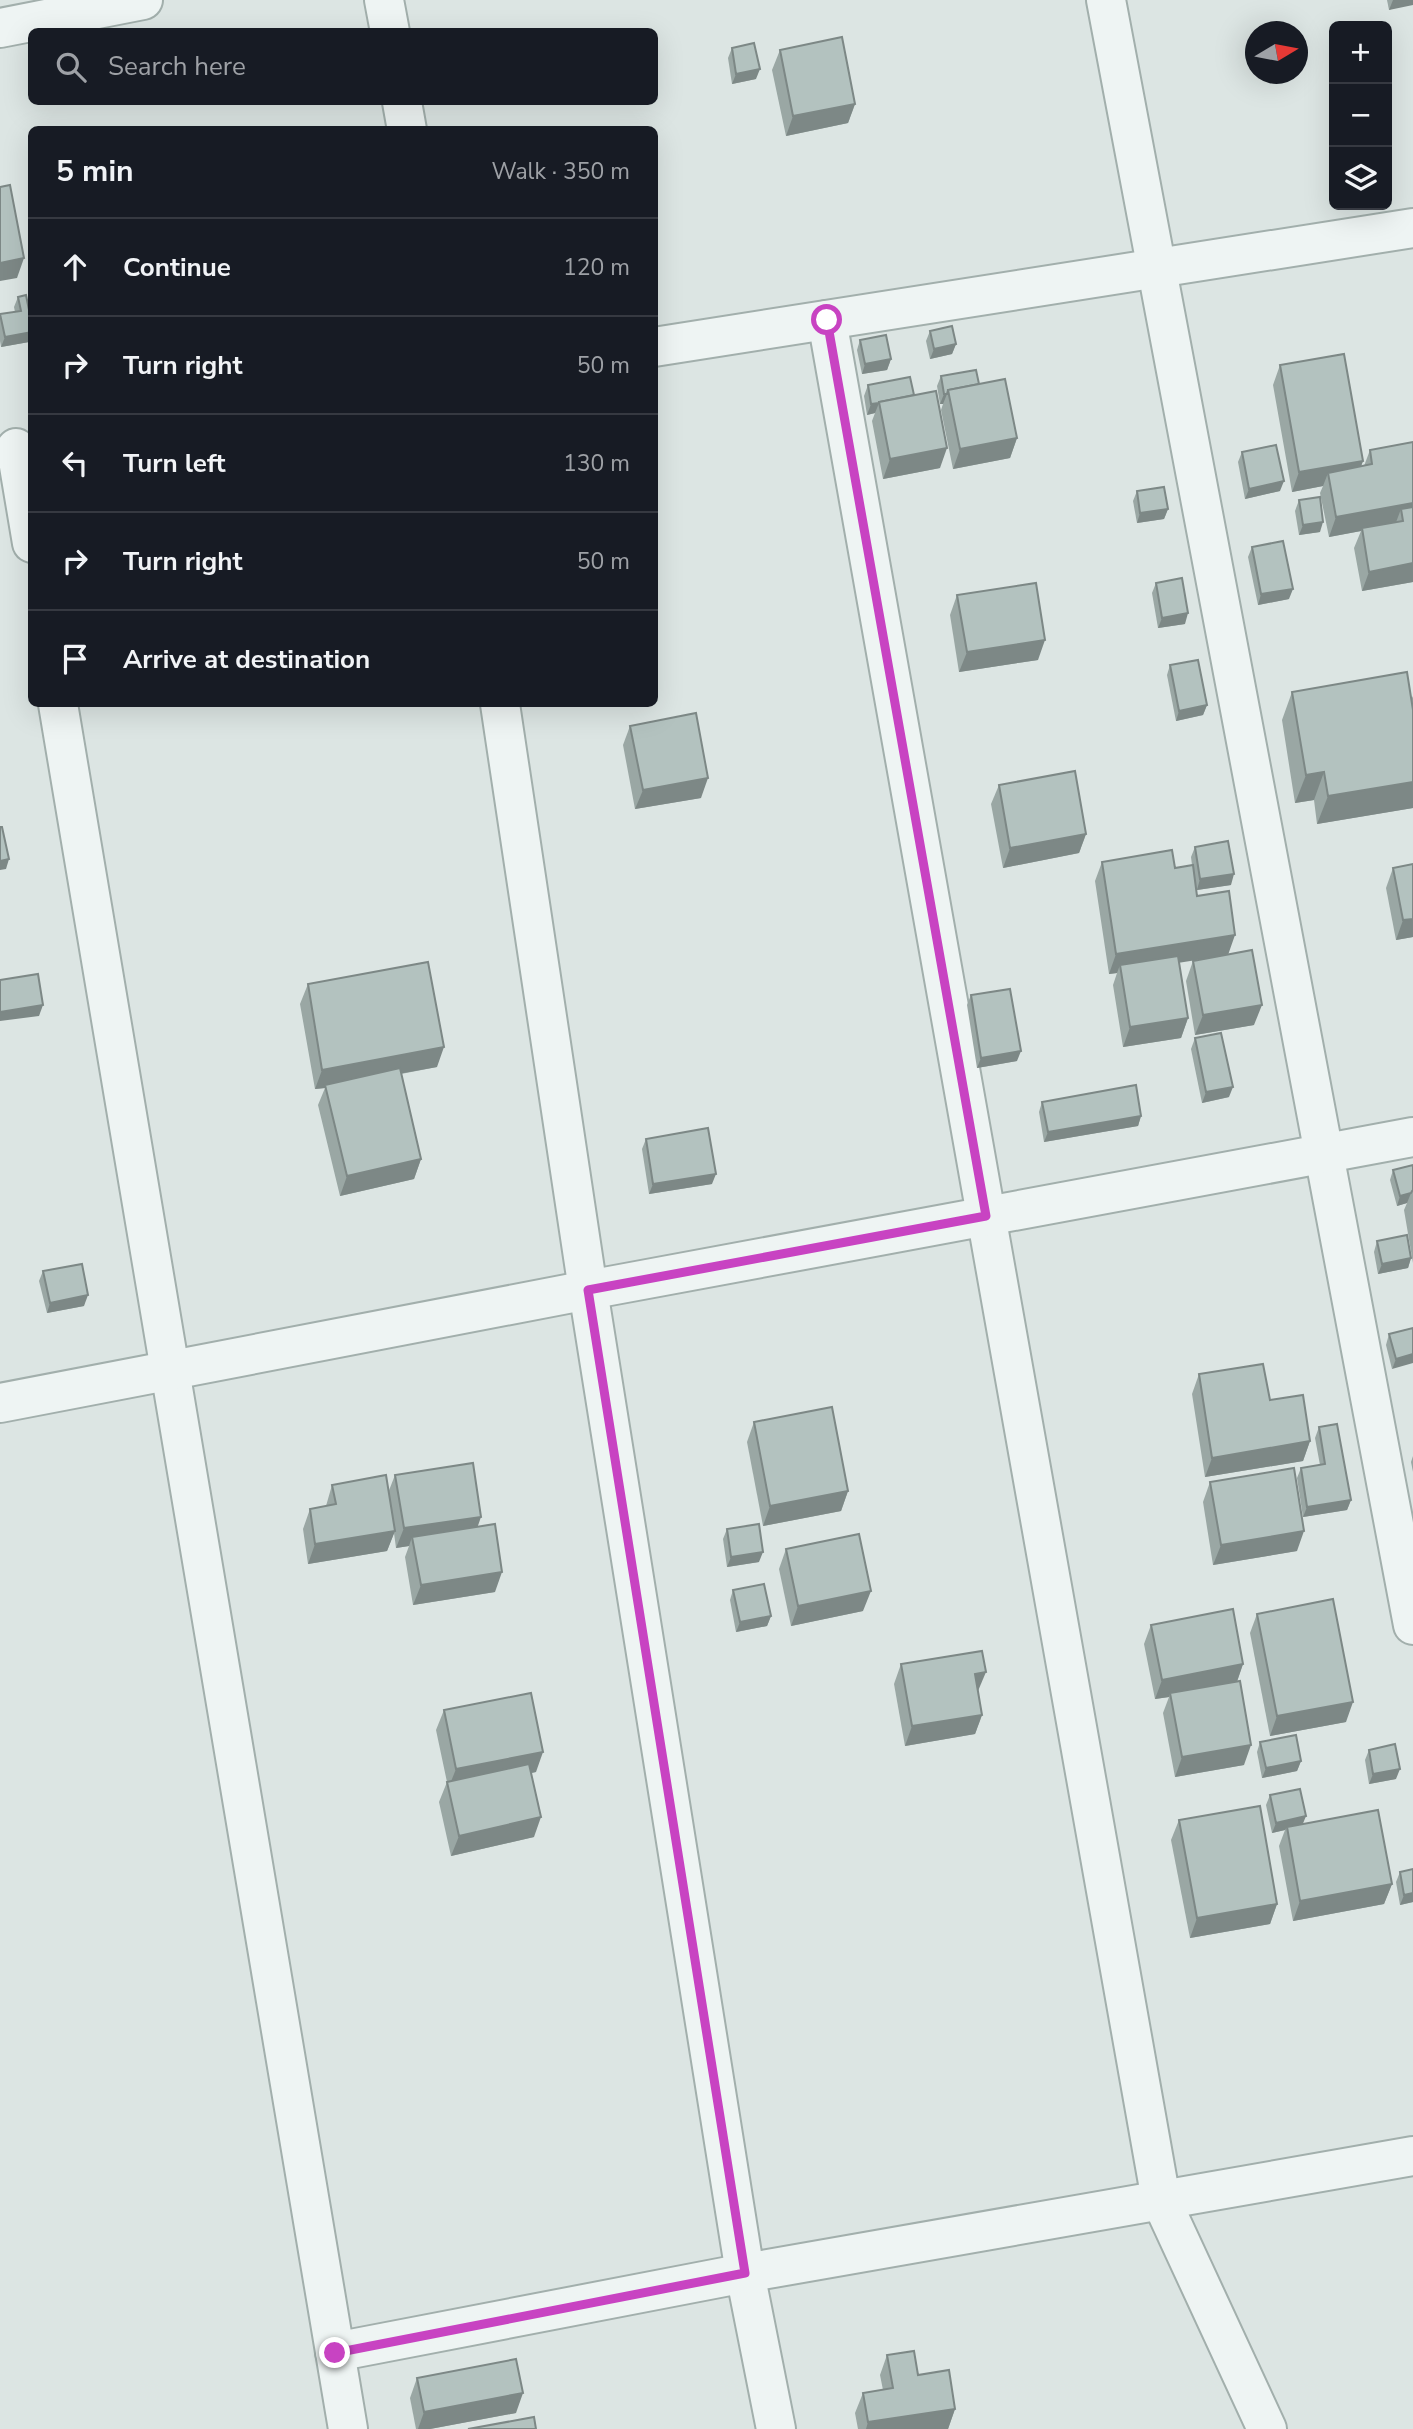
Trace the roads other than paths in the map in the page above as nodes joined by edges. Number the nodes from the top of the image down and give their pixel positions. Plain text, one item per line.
1 (143, 0) edge
2 (384, 0) edge
3 (1106, 0) edge
4 (0, 27) edge
5 (389, 28) edge
6 (403, 105) edge
7 (406, 126) edge
8 (1413, 228) edge
9 (1157, 268) junction
10 (827, 320) junction
11 (658, 346) edge
12 (16, 448) edge
13 (28, 519) edge
14 (59, 707) edge
15 (500, 707) edge
16 (1413, 1137) edge
17 (1324, 1153) junction
18 (986, 1216) junction
19 (588, 1290) junction
20 (170, 1370) junction
21 (0, 1403) edge
22 (1413, 1625) edge
23 (1413, 2156) edge
24 (1161, 2200) junction
25 (745, 2273) junction
26 (335, 2353) junction
27 (348, 2429) edge
28 (776, 2429) edge
29 (1267, 2429) edge

1 - 4 street
2 - 5 street
3 - 9 street
6 - 7 street
8 - 9 street
9 - 10 street
9 - 17 street
10 - 11 street
10 - 18 street
12 - 13 street
14 - 20 street
15 - 19 street
16 - 17 street
17 - 18 street
17 - 22 street
18 - 19 street
18 - 24 street
19 - 20 street
19 - 25 street
20 - 21 street
20 - 26 street
23 - 24 street
24 - 25 street
24 - 29 street
25 - 26 street
25 - 28 street
26 - 27 street

